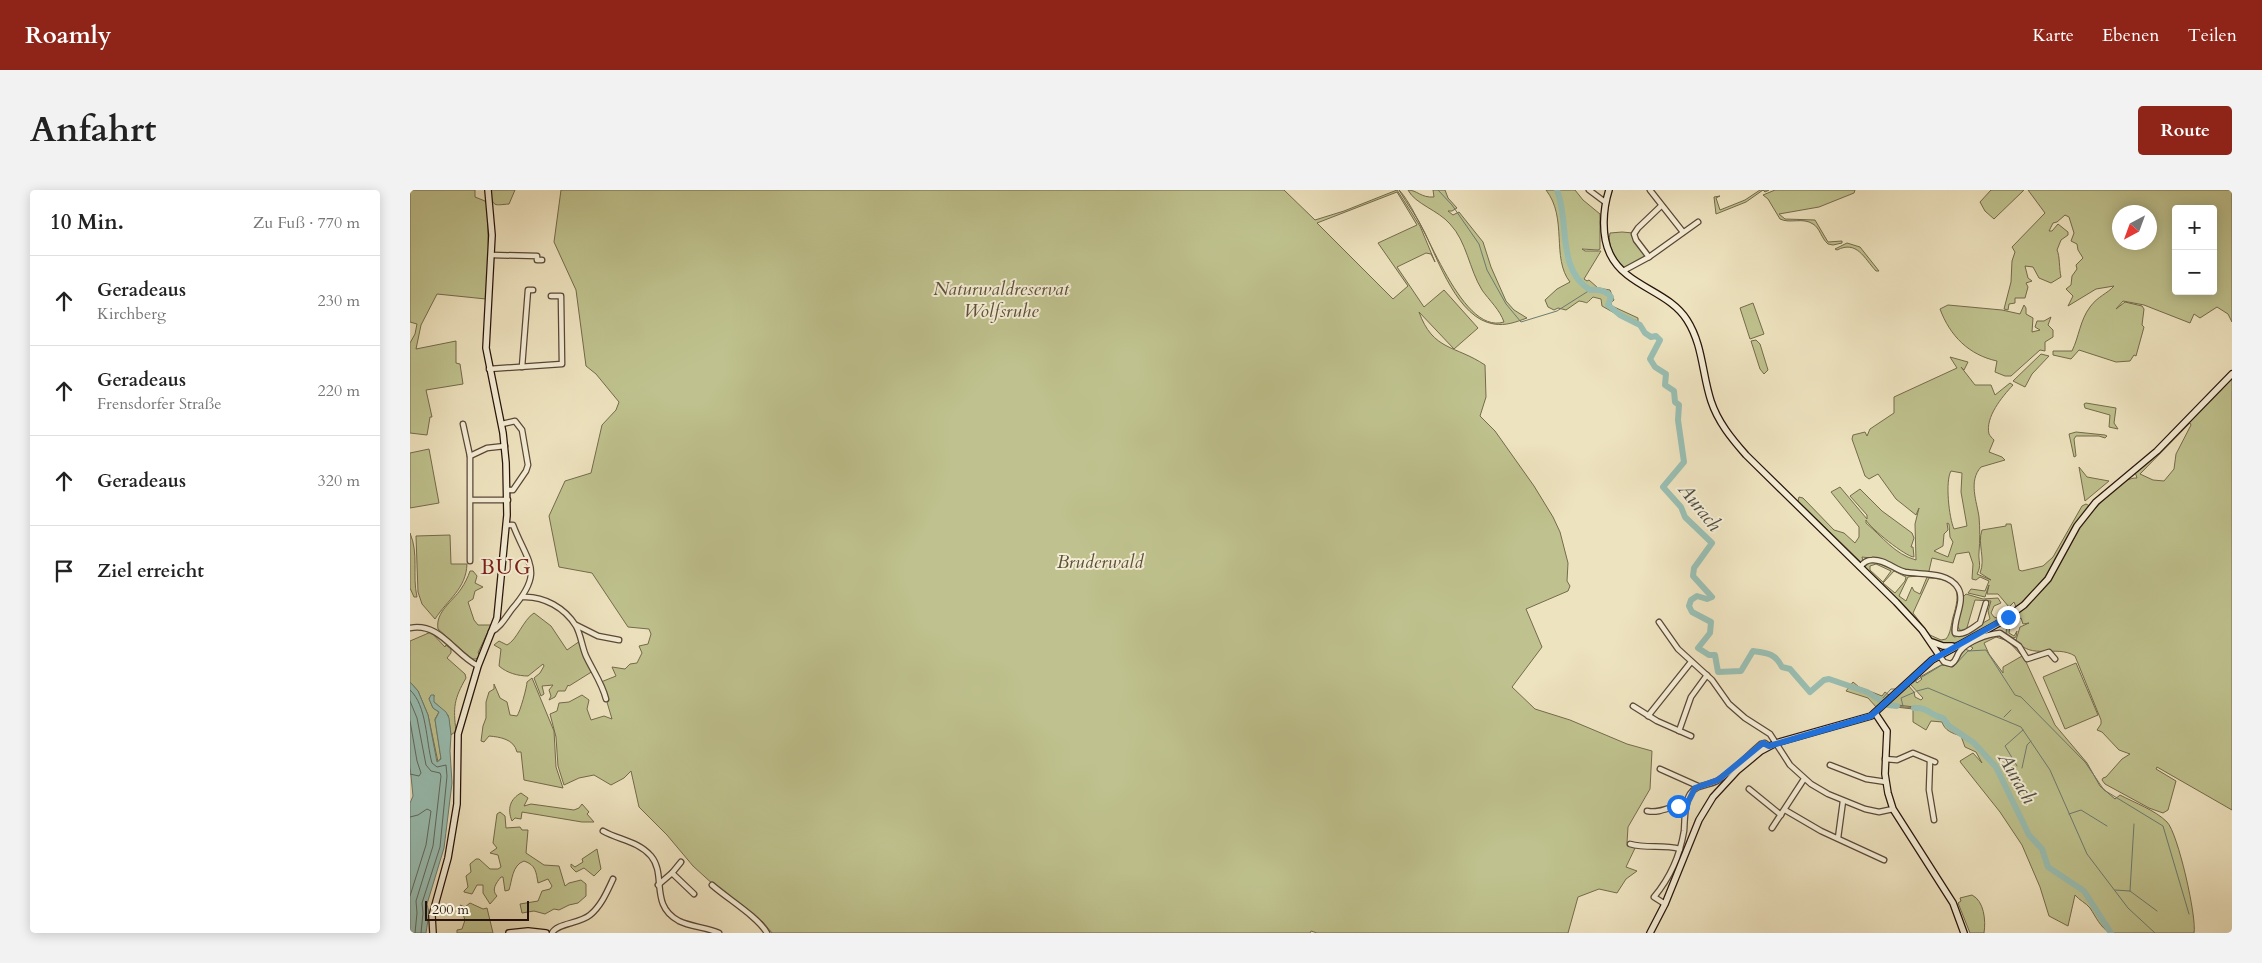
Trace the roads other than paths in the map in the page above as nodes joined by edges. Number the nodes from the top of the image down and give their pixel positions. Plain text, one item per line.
1 (488, 190) edge
2 (1589, 190) edge
3 (1609, 190) edge
4 (1650, 190) edge
5 (1606, 202) junction
6 (1661, 206) junction
7 (1698, 222) dead end
8 (1683, 232) junction
9 (492, 255) junction
10 (1649, 257) junction
11 (542, 260) dead end
12 (1625, 273) junction
13 (533, 290) dead end
14 (551, 296) dead end
15 (522, 367) junction
16 (489, 369) junction
17 (2232, 374) edge
18 (463, 424) dead end
19 (502, 424) junction
20 (505, 446) junction
21 (470, 456) junction
22 (508, 490) junction
23 (470, 500) junction
24 (508, 500) junction
25 (506, 525) junction
26 (470, 561) dead end
27 (1860, 567) junction
28 (523, 597) junction
29 (1986, 603) dead end
30 (1659, 622) dead end
31 (576, 626) junction
32 (413, 627) edge
33 (491, 632) junction
34 (619, 640) dead end
35 (1930, 641) junction
36 (1955, 646) junction
37 (1939, 655) junction
38 (2055, 659) dead end
39 (1691, 662) junction
40 (478, 666) junction
41 (1707, 675) junction
42 (606, 699) dead end
43 (1633, 706) dead end
44 (1875, 713) junction
45 (1648, 716) junction
46 (1679, 731) junction
47 (1691, 736) dead end
48 (1776, 743) junction
49 (1769, 746) junction
50 (1885, 759) junction
51 (1830, 766) dead end
52 (1660, 769) dead end
53 (1804, 779) junction
54 (1886, 782) junction
55 (1698, 786) junction
56 (1749, 789) dead end
57 (1843, 801) junction
58 (1687, 804) junction
59 (1893, 809) junction
60 (1785, 810) junction
61 (1647, 812) dead end
62 (1781, 815) junction
63 (1934, 820) dead end
64 (1772, 828) dead end
65 (603, 830) dead end
66 (1838, 838) junction
67 (1630, 844) dead end
68 (1680, 849) junction
69 (1884, 860) dead end
70 (681, 862) dead end
71 (672, 873) junction
72 (613, 879) dead end
73 (658, 885) junction
74 (712, 885) dead end
75 (694, 894) dead end
76 (1665, 904) junction
77 (433, 933) edge
78 (509, 933) edge
79 (546, 933) edge
80 (552, 933) edge
81 (719, 933) edge
82 (767, 933) edge
83 (1650, 933) edge
84 (1964, 933) edge

1 - 9 street
2 - 5 street
3 - 5 street
4 - 6 street
5 - 12 street
6 - 8 street
6 - 10 street
7 - 8 street
8 - 10 street
9 - 11 street
9 - 16 street
10 - 12 street
12 - 27 street
13 - 15 street
14 - 15 street
15 - 16 street
16 - 19 street
17 - 36 street
18 - 21 street
19 - 20 street
19 - 22 street
20 - 21 street
20 - 22 street
21 - 23 street
22 - 24 street
23 - 24 street
23 - 26 street
24 - 25 street
25 - 28 street
25 - 33 street
27 - 29 street
27 - 35 street
28 - 31 street
28 - 33 street
30 - 39 street
31 - 34 street
31 - 42 street
32 - 40 street
33 - 40 street
35 - 36 street
35 - 37 street
36 - 37 street
37 - 38 street
37 - 44 street
39 - 41 street
39 - 45 street
40 - 77 street
41 - 46 street
41 - 48 street
43 - 45 street
44 - 48 street
44 - 50 street
45 - 46 street
46 - 47 street
48 - 49 street
48 - 53 street
49 - 55 street
49 - 76 street
50 - 54 street
50 - 63 street
51 - 54 street
52 - 55 street
53 - 57 street
53 - 60 street
54 - 59 street
55 - 58 street
56 - 62 street
57 - 59 street
57 - 66 street
58 - 61 street
58 - 68 street
59 - 84 street
60 - 62 street
60 - 66 street
62 - 64 street
65 - 73 street
66 - 69 street
67 - 68 street
68 - 76 street
70 - 71 street
71 - 73 street
71 - 75 street
72 - 80 street
73 - 81 street
74 - 82 street
76 - 83 street
78 - 79 street

